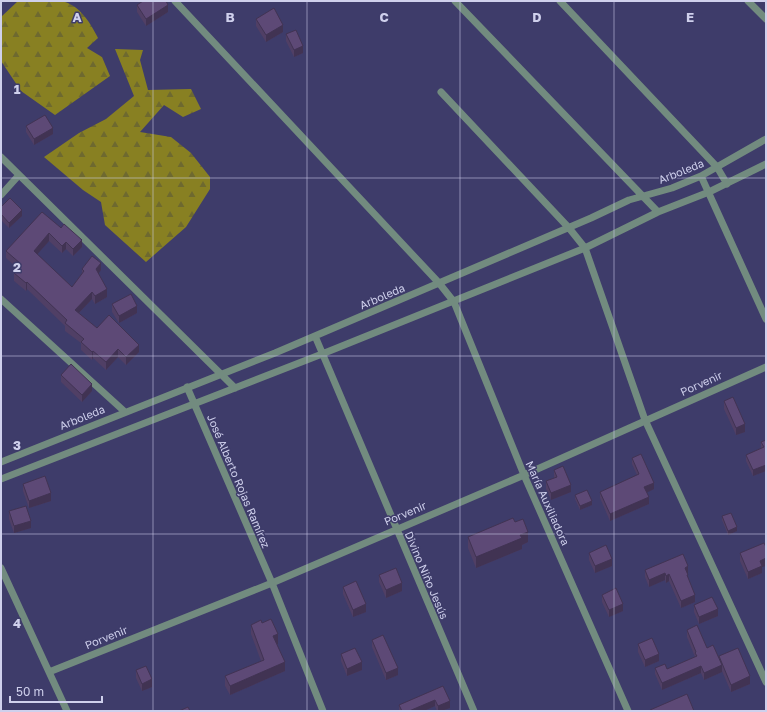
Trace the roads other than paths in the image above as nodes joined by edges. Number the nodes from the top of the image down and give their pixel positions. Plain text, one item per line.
1 (175, 1) edge
2 (455, 1) edge
3 (560, 1) edge
4 (748, 1) edge
5 (766, 19) edge
6 (441, 92) dead end
7 (766, 139) edge
8 (1, 157) edge
9 (766, 164) edge
10 (717, 167) junction
11 (19, 175) junction
12 (701, 176) junction
13 (727, 184) junction
14 (709, 192) junction
15 (1, 195) edge
16 (643, 196) junction
17 (658, 212) junction
18 (569, 228) junction
19 (585, 248) junction
20 (439, 283) junction
21 (1, 299) edge
22 (454, 302) junction
23 (766, 319) edge
24 (315, 336) junction
25 (322, 354) junction
26 (766, 367) edge
27 (221, 374) junction
28 (187, 387) junction
29 (235, 388) junction
30 (194, 404) junction
31 (125, 412) junction
32 (645, 420) junction
33 (1, 462) edge
34 (524, 475) junction
35 (1, 479) edge
36 (396, 529) junction
37 (1, 568) edge
38 (272, 583) junction
39 (49, 672) junction
40 (766, 682) edge
41 (67, 711) edge
42 (323, 711) edge
43 (474, 711) edge
44 (628, 711) edge

1 - 20 street, María Auxiliadora
2 - 16 street
3 - 10 street
4 - 5 street
6 - 18 street
7 - 10 street, Arboleda
8 - 11 street
9 - 13 street
10 - 12 street, Arboleda
10 - 13 street
11 - 15 street
11 - 27 street
12 - 14 street
12 - 16 street, Arboleda
13 - 14 street
14 - 17 street
14 - 23 street
16 - 17 street
16 - 18 street, Arboleda
17 - 19 street
18 - 19 street
18 - 20 street, Arboleda
19 - 22 street
19 - 32 street
20 - 22 street, María Auxiliadora
20 - 24 street, Arboleda
21 - 31 street
22 - 25 street
22 - 34 street, María Auxiliadora
24 - 25 street, Divino Niño Jesús
24 - 27 street, Arboleda
25 - 29 street
25 - 36 street, Divino Niño Jesús
26 - 32 street, Porvenir
27 - 28 street, Arboleda
27 - 29 street
28 - 30 street, José Alberto Rojas Ramírez
28 - 31 street, Arboleda
29 - 30 street
30 - 35 street
30 - 38 street, José Alberto Rojas Ramírez
31 - 33 street, Arboleda
32 - 34 street, Porvenir
32 - 40 street
34 - 36 street, Porvenir
34 - 44 street, María Auxiliadora
36 - 38 street, Porvenir
36 - 43 street, Divino Niño Jesús
37 - 39 street
38 - 39 street, Porvenir
38 - 42 street, José Alberto Rojas Ramírez
39 - 41 street

